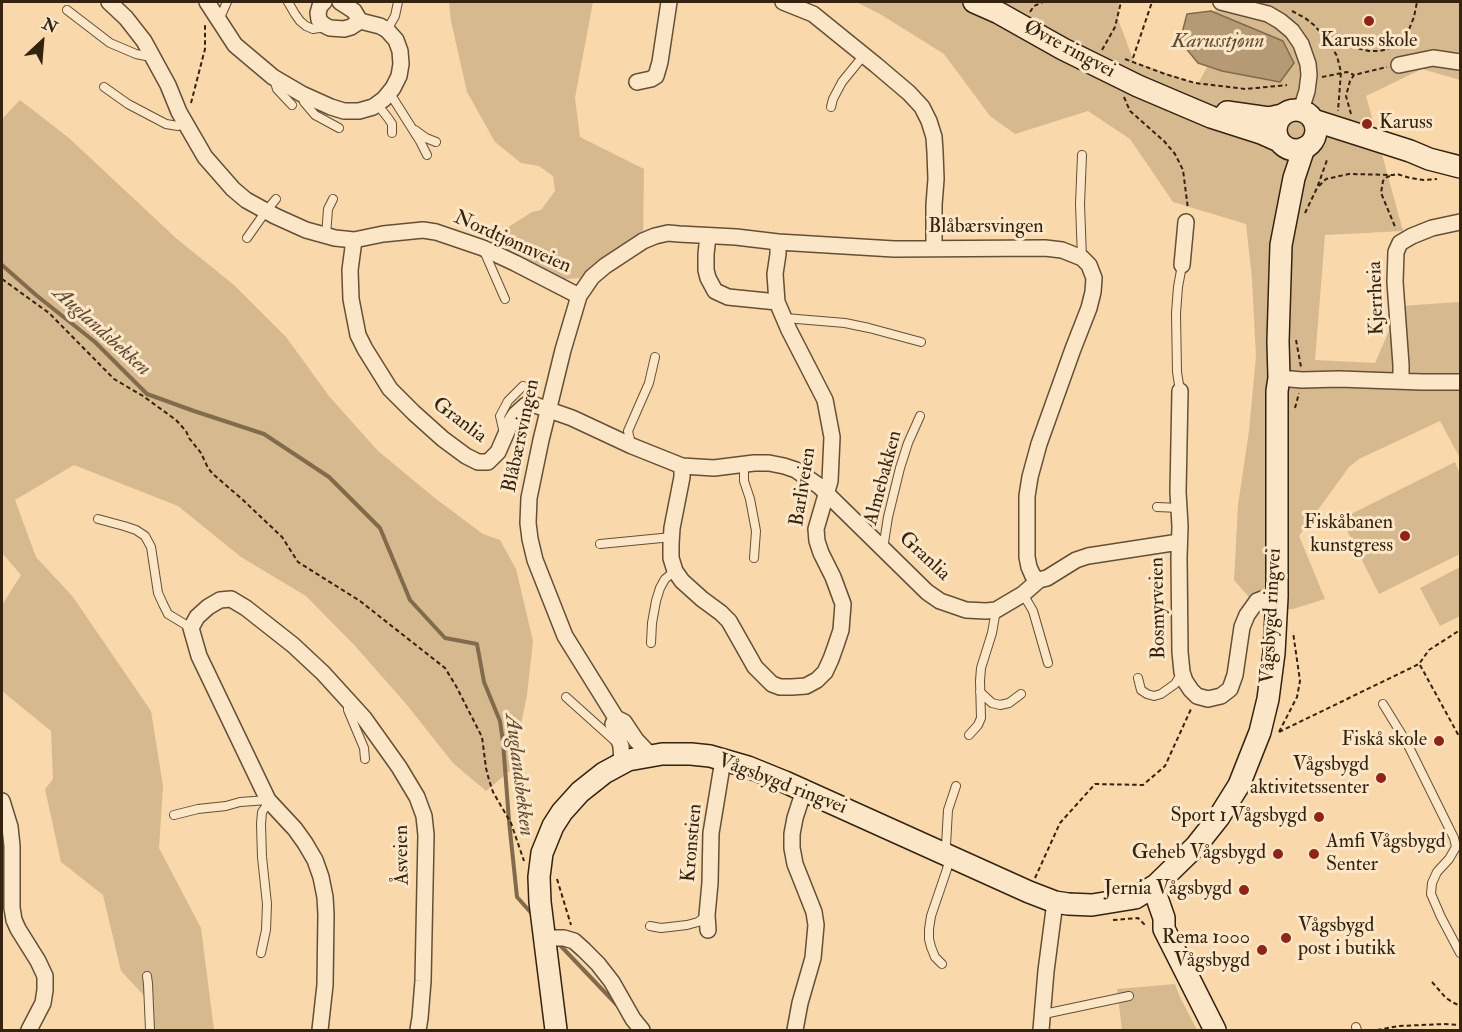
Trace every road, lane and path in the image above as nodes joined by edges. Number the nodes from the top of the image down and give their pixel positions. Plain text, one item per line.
1 (109, 2) edge
2 (207, 2) edge
3 (226, 2) edge
4 (288, 2) edge
5 (324, 2) edge
6 (340, 2) edge
7 (398, 2) edge
8 (669, 2) edge
9 (783, 2) edge
10 (974, 2) edge
11 (1042, 2) edge
12 (1121, 2) edge
13 (1152, 2) edge
14 (1221, 2) edge
15 (1417, 2) edge
16 (67, 10) dead end
17 (1029, 15) dead end
18 (219, 21) junction
19 (360, 21) junction
20 (324, 26) junction
21 (387, 30) junction
22 (1329, 42) dead end
23 (1102, 50) dead end
24 (151, 55) junction
25 (864, 55) junction
26 (1119, 57) dead end
27 (1133, 58) dead end
28 (1461, 62) edge
29 (1399, 65) joint
30 (1354, 75) junction
31 (1320, 78) dead end
32 (637, 82) dead end
33 (1287, 84) dead end
34 (104, 87) dead end
35 (389, 92) junction
36 (1124, 92) dead end
37 (297, 99) junction
38 (377, 104) junction
39 (831, 107) dead end
40 (1355, 120) dead end
41 (185, 124) junction
42 (411, 127) junction
43 (339, 128) dead end
44 (1297, 132) junction
45 (393, 133) dead end
46 (436, 142) dead end
47 (427, 155) dead end
48 (1082, 155) dead end
49 (1328, 160) dead end
50 (1461, 167) edge
51 (1393, 175) junction
52 (1443, 179) dead end
53 (333, 199) dead end
54 (271, 205) junction
55 (1186, 222) joint
56 (1461, 222) edge
57 (326, 236) junction
58 (708, 236) junction
59 (247, 238) dead end
60 (354, 240) junction
61 (778, 242) junction
62 (1400, 243) junction
63 (483, 248) junction
64 (934, 248) junction
65 (1082, 258) junction
66 (1182, 266) joint
67 (2, 279) edge
68 (579, 296) junction
69 (505, 299) dead end
70 (777, 302) junction
71 (783, 317) junction
72 (921, 342) dead end
73 (655, 357) dead end
74 (1279, 378) junction
75 (1401, 381) junction
76 (1461, 382) edge
77 (523, 386) dead end
78 (1180, 391) joint
79 (548, 410) junction
80 (920, 416) dead end
81 (505, 436) junction
82 (632, 446) junction
83 (744, 465) junction
84 (682, 466) junction
85 (826, 493) junction
86 (1157, 507) dead end
87 (1179, 508) junction
88 (98, 519) dead end
89 (672, 537) junction
90 (1179, 542) junction
91 (600, 544) dead end
92 (883, 549) junction
93 (754, 558) dead end
94 (675, 571) junction
95 (1039, 579) junction
96 (1023, 594) junction
97 (1276, 597) junction
98 (996, 610) junction
99 (191, 628) junction
100 (1461, 630) edge
101 (651, 643) dead end
102 (1048, 663) dead end
103 (1419, 664) junction
104 (1182, 672) junction
105 (1138, 678) dead end
106 (980, 692) junction
107 (1021, 694) dead end
108 (1197, 696) junction
109 (566, 697) dead end
110 (349, 701) junction
111 (1383, 704) dead end
112 (616, 718) junction
113 (1278, 733) dead end
114 (969, 735) dead end
115 (1461, 738) edge
116 (621, 754) junction
117 (651, 756) junction
118 (365, 759) dead end
119 (723, 759) junction
120 (956, 786) dead end
121 (804, 790) junction
122 (2, 801) edge
123 (268, 801) junction
124 (174, 815) dead end
125 (1459, 845) edge
126 (950, 855) junction
127 (539, 877) junction
128 (1156, 885) junction
129 (1029, 892) junction
130 (1136, 898) junction
131 (1055, 902) junction
132 (708, 922) joint
133 (650, 926) dead end
134 (1164, 929) junction
135 (544, 940) junction
136 (261, 953) dead end
137 (1461, 953) edge
138 (942, 964) dead end
139 (147, 976) dead end
140 (1432, 982) dead end
141 (1129, 996) dead end
142 (1461, 1006) edge
143 (1044, 1014) junction
144 (1461, 1025) edge
145 (29, 1030) edge
146 (150, 1030) edge
147 (320, 1030) edge
148 (418, 1030) edge
149 (556, 1030) edge
150 (642, 1030) edge
151 (795, 1030) edge
152 (1041, 1030) edge
153 (1215, 1030) edge
154 (1377, 1030) edge

1 - 24 street, Nordtjønnveien
2 - 18 street
2 - 41 path
3 - 18 lane
4 - 20 lane
5 - 20 street
6 - 19 street
7 - 21 lane
8 - 32 street
9 - 25 street
10 - 44 street, Øvre ringvei
11 - 17 path
12 - 23 path
13 - 27 path
14 - 44 street
15 - 22 path
16 - 24 lane
18 - 37 street
19 - 20 street
19 - 21 street
21 - 35 street
24 - 41 street, Nordtjønnveien
25 - 39 lane
25 - 64 street
26 - 33 path
28 - 29 street
29 - 30 path
30 - 31 path
30 - 40 path
34 - 41 lane
35 - 38 street
35 - 42 lane
36 - 55 path
37 - 38 street
37 - 43 lane
38 - 45 lane
41 - 54 street, Nordtjønnveien
42 - 46 lane
42 - 47 lane
44 - 50 street
44 - 74 street, Vågsbygd ringvei
48 - 65 lane
49 - 51 path
51 - 52 path
51 - 62 path
53 - 57 lane
54 - 57 street, Nordtjønnveien
54 - 59 lane
55 - 66 street, Bosmyrveien
56 - 62 street, Kjerrheia
57 - 60 street, Nordtjønnveien
58 - 61 street, Blåbærsvingen
58 - 68 street, Blåbærsvingen
58 - 70 street
60 - 63 street, Nordtjønnveien
60 - 81 street, Granlia
61 - 64 street, Blåbærsvingen
61 - 70 street, Barliveien
62 - 75 street, Kjerrheia
63 - 68 street, Nordtjønnveien
63 - 69 lane
64 - 65 street, Blåbærsvingen
65 - 95 street
66 - 78 lane, Bosmyrveien
67 - 127 path
68 - 79 street, Blåbærsvingen
70 - 71 street, Barliveien
71 - 72 lane
71 - 85 street, Barliveien
73 - 82 lane
74 - 75 street
74 - 97 street, Vågsbygd ringvei
75 - 76 street
77 - 81 lane
78 - 87 street, Bosmyrveien
79 - 81 street, Granlia
79 - 82 street, Granlia
79 - 112 street, Blåbærsvingen
80 - 92 lane, Almebakken
82 - 84 street, Granlia
83 - 84 street, Granlia
83 - 85 street, Granlia
83 - 93 lane
84 - 89 street
85 - 92 street, Granlia
85 - 94 street, Barliveien
86 - 87 lane
87 - 90 street, Bosmyrveien
88 - 99 lane
89 - 91 lane
89 - 94 street
90 - 95 street
90 - 104 street, Bosmyrveien
92 - 98 street, Granlia
94 - 101 lane
95 - 96 street
96 - 98 street
96 - 102 lane
97 - 108 street
97 - 128 street, Vågsbygd ringvei
98 - 106 lane
99 - 110 street, Åsveien
99 - 123 street
100 - 103 path
103 - 113 path
103 - 115 path
104 - 105 lane
104 - 108 street, Bosmyrveien
106 - 107 lane
106 - 114 lane
108 - 129 path
109 - 116 lane
110 - 118 lane, Åsveien
110 - 148 street, Åsveien
111 - 125 lane
112 - 116 street, Blåbærsvingen
112 - 117 street, Blåbærsvingen
116 - 117 street, Vågsbygd ringvei
116 - 127 street, Vågsbygd ringvei
117 - 119 street, Vågsbygd ringvei
119 - 121 street, Vågsbygd ringvei
119 - 132 street, Kronstien
120 - 126 lane
121 - 126 street, Vågsbygd ringvei
121 - 151 street
122 - 145 street
123 - 124 lane
123 - 136 lane
123 - 147 street
125 - 137 lane
126 - 129 street, Vågsbygd ringvei
126 - 138 lane
127 - 135 street, Vågsbygd ringvei
128 - 130 street, Vågsbygd ringvei
128 - 134 street
129 - 131 street, Vågsbygd ringvei
130 - 131 street, Vågsbygd ringvei
130 - 134 street
131 - 143 street
132 - 133 lane
134 - 153 street
135 - 149 street, Vågsbygd ringvei
135 - 150 street
139 - 146 lane
140 - 142 path
141 - 143 lane
143 - 152 street
144 - 154 path

